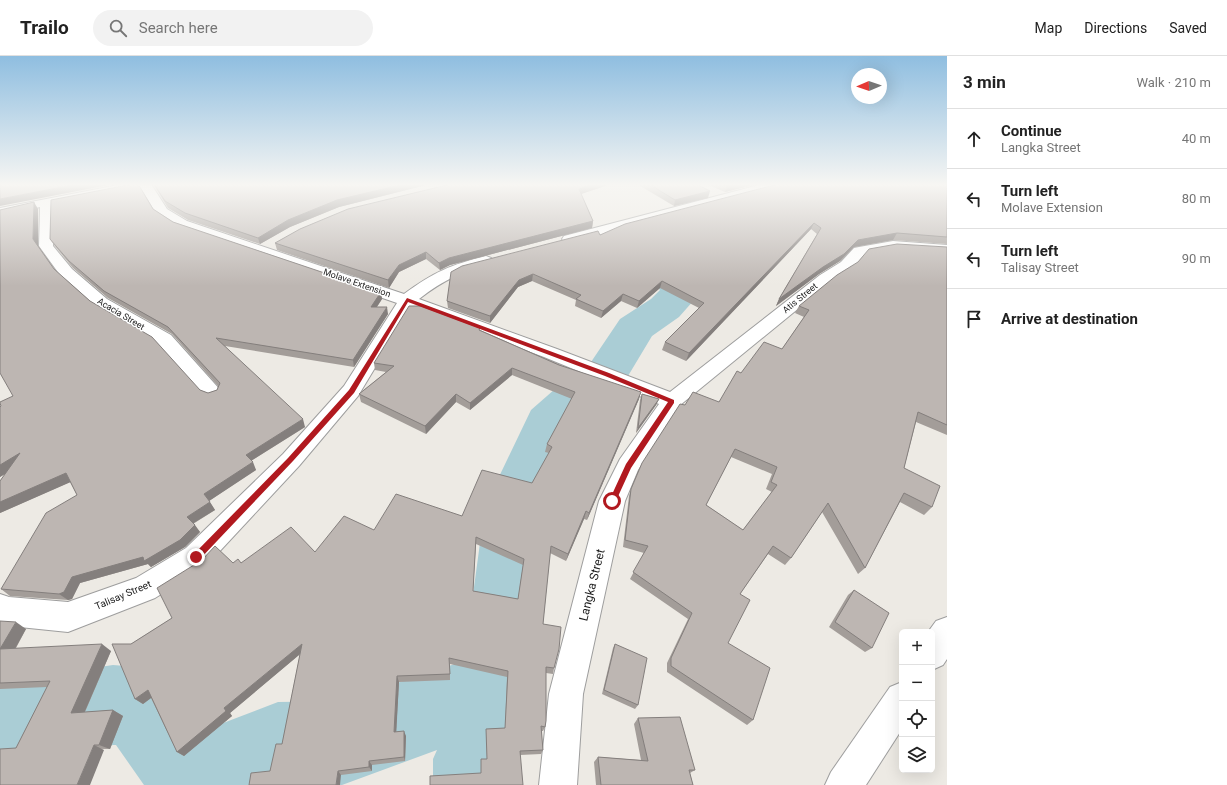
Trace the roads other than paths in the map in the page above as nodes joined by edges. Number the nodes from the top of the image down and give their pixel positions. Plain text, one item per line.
1 (47, 218) edge
2 (172, 218) edge
3 (649, 218) edge
4 (278, 241) edge
5 (556, 243) edge
6 (947, 249) edge
7 (261, 251) junction
8 (502, 257) edge
9 (407, 300) junction
10 (212, 392) edge
11 (672, 402) junction
12 (1, 610) edge
13 (947, 632) edge
14 (935, 650) edge
15 (901, 701) edge
16 (558, 785) edge
17 (844, 785) edge

1 - 10 street, Acacia Street
2 - 7 street, Molave Extension
3 - 5 street
4 - 7 street
6 - 11 street, Atis Street
7 - 9 street, Molave Extension
8 - 9 street
9 - 11 street, Molave Extension
9 - 12 street, Talisay Street
11 - 16 street, Langka Street
13 - 14 street
15 - 17 street

